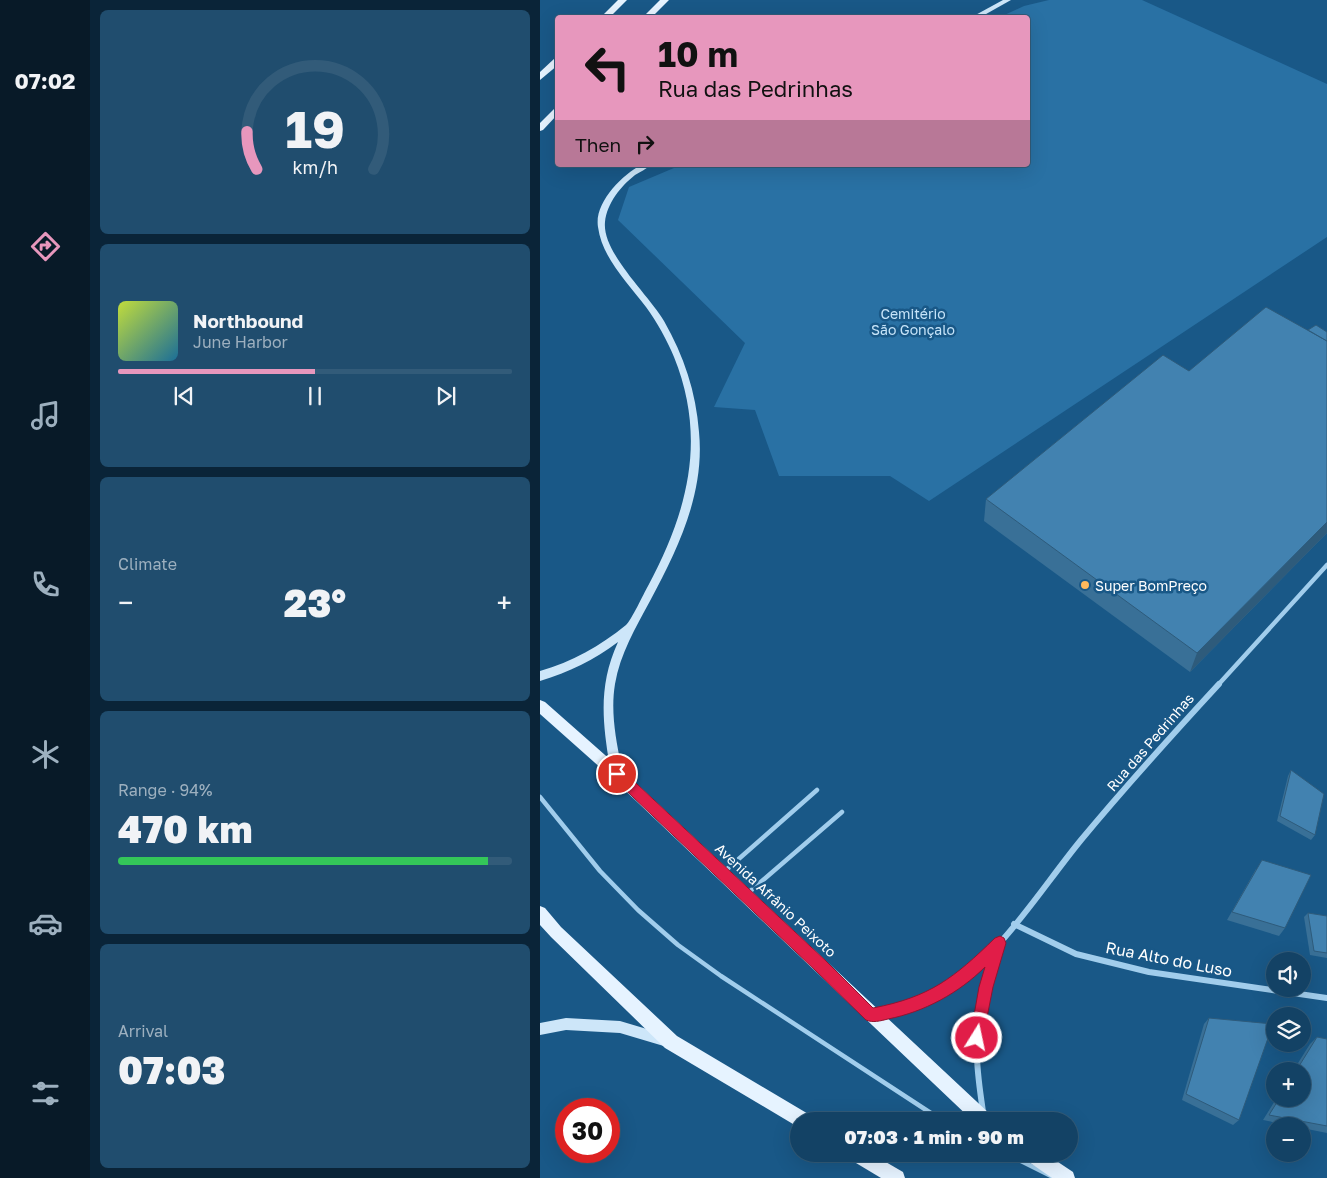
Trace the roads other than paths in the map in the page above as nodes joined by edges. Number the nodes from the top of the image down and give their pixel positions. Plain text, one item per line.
1 (623, 0) edge
2 (665, 0) edge
3 (1008, 0) edge
4 (607, 15) edge
5 (649, 15) edge
6 (979, 15) edge
7 (555, 63) edge
8 (540, 77) edge
9 (555, 111) edge
10 (540, 128) edge
11 (643, 167) edge
12 (1327, 565) edge
13 (630, 627) junction
14 (540, 676) edge
15 (540, 706) edge
16 (617, 774) junction
17 (817, 790) dead end
18 (540, 797) edge
19 (842, 812) dead end
20 (721, 874) junction
21 (745, 896) junction
22 (540, 913) edge
23 (1014, 924) junction
24 (1000, 943) junction
25 (1327, 998) edge
26 (871, 1015) junction
27 (540, 1029) edge
28 (671, 1042) junction
29 (929, 1112) edge
30 (975, 1112) edge
31 (984, 1112) edge
32 (790, 1113) edge
33 (870, 1162) edge
34 (1023, 1162) edge
35 (1044, 1162) edge
36 (897, 1178) edge
37 (1055, 1178) edge
38 (1067, 1178) edge

1 - 4 main road
2 - 5 main road
3 - 6 main road
7 - 8 main road
9 - 10 main road
11 - 13 main road
12 - 23 street, Rua das Pedrinhas
13 - 14 main road
13 - 16 main road
15 - 16 main road, Avenida Afrânio Peixoto
16 - 20 main road, Avenida Afrânio Peixoto
17 - 20 lane
18 - 29 lane
19 - 21 lane
20 - 21 main road, Avenida Afrânio Peixoto
21 - 26 main road, Avenida Afrânio Peixoto
22 - 28 main road
23 - 24 street, Rua das Pedrinhas
23 - 25 street, Rua Alto do Luso
24 - 26 street, Rua das Pedrinhas
24 - 31 street, Rua das Pedrinhas
26 - 30 main road, Avenida Afrânio Peixoto
27 - 28 main road
28 - 32 main road
33 - 36 main road
34 - 37 lane
35 - 38 main road

